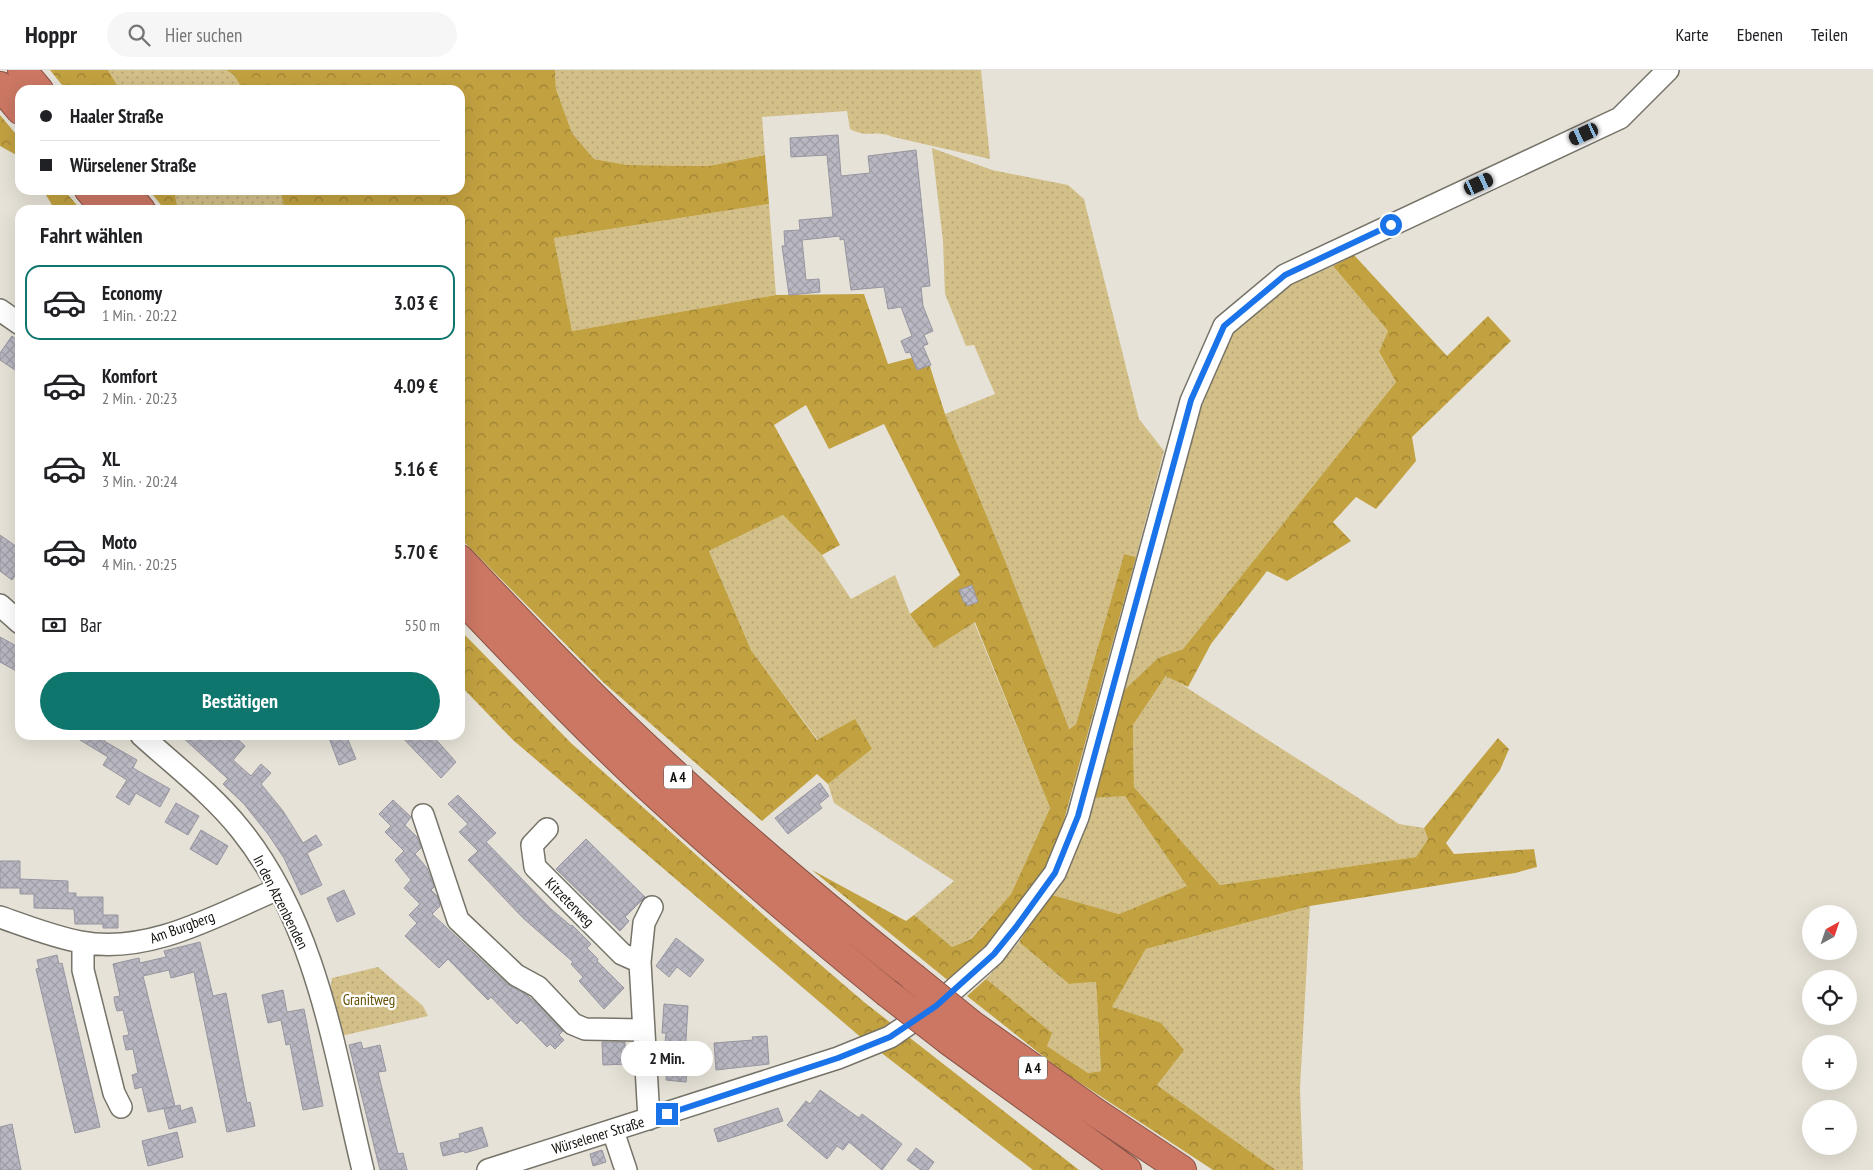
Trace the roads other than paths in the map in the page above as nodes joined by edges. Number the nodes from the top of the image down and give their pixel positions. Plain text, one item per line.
1 (22, 70) edge
2 (1668, 70) edge
3 (35, 85) edge
4 (0, 86) edge
5 (15, 104) edge
6 (93, 195) edge
7 (128, 195) edge
8 (102, 205) edge
9 (137, 205) edge
10 (0, 310) edge
11 (15, 320) edge
12 (465, 563) edge
13 (465, 602) edge
14 (0, 605) edge
15 (15, 618) edge
16 (146, 740) edge
17 (423, 815) dead end
18 (547, 829) dead end
19 (278, 889) junction
20 (652, 907) dead end
21 (0, 917) edge
22 (82, 943) junction
23 (640, 962) junction
24 (643, 1030) junction
25 (121, 1107) dead end
26 (649, 1119) junction
27 (613, 1130) junction
28 (362, 1170) edge
29 (488, 1170) edge
30 (626, 1170) edge
31 (1127, 1170) edge
32 (1182, 1170) edge

1 - 3 highway
2 - 26 street, Würselener Straße
4 - 5 highway
6 - 8 highway
7 - 9 highway
10 - 11 street
12 - 32 highway, A 4, bridge
13 - 31 highway, A 4, bridge
14 - 15 street
16 - 19 street, In den Atzenbenden
17 - 24 street
18 - 23 street, Kitzeterweg
19 - 22 street, Am Burgberg
19 - 28 street, In den Atzenbenden
20 - 23 street
21 - 22 street, Am Burgberg
22 - 25 street
23 - 24 street
24 - 26 street
26 - 27 street, Würselener Straße
27 - 29 street, Würselener Straße
27 - 30 street

